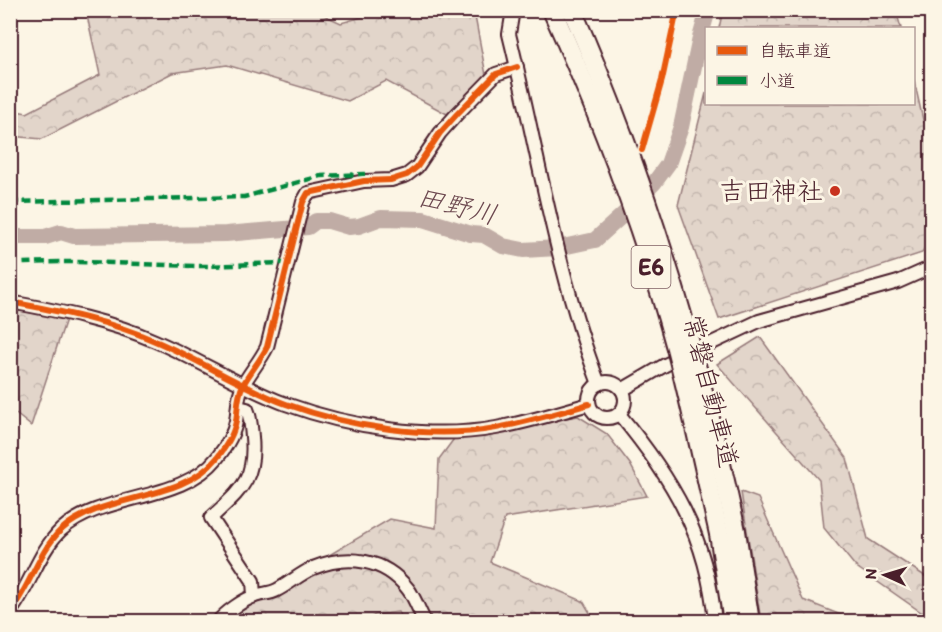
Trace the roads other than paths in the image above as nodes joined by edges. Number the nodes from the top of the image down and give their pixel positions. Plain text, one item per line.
1 (513, 10) edge
2 (552, 10) edge
3 (572, 10) edge
4 (517, 67) junction
5 (932, 267) edge
6 (10, 302) edge
7 (598, 384) junction
8 (243, 385) junction
9 (622, 390) junction
10 (589, 404) junction
11 (238, 407) junction
12 (618, 414) junction
13 (727, 532) junction
14 (254, 596) junction
15 (10, 612) edge
16 (218, 621) edge
17 (425, 621) edge
18 (715, 621) edge
19 (733, 621) edge
20 (750, 621) edge

1 - 4 street
2 - 13 highway, 常磐自動車道 / E6, bridge
3 - 13 highway, 常磐自動車道 / E6, bridge
4 - 7 street
4 - 8 street
5 - 9 street
6 - 8 street
7 - 9 street
7 - 10 street
8 - 10 street
8 - 11 street
9 - 12 street
10 - 12 street
11 - 14 street
11 - 15 street
12 - 18 street
13 - 19 highway, 常磐自動車道 / E6
13 - 20 highway, 常磐自動車道 / E6
14 - 16 street
14 - 17 street

